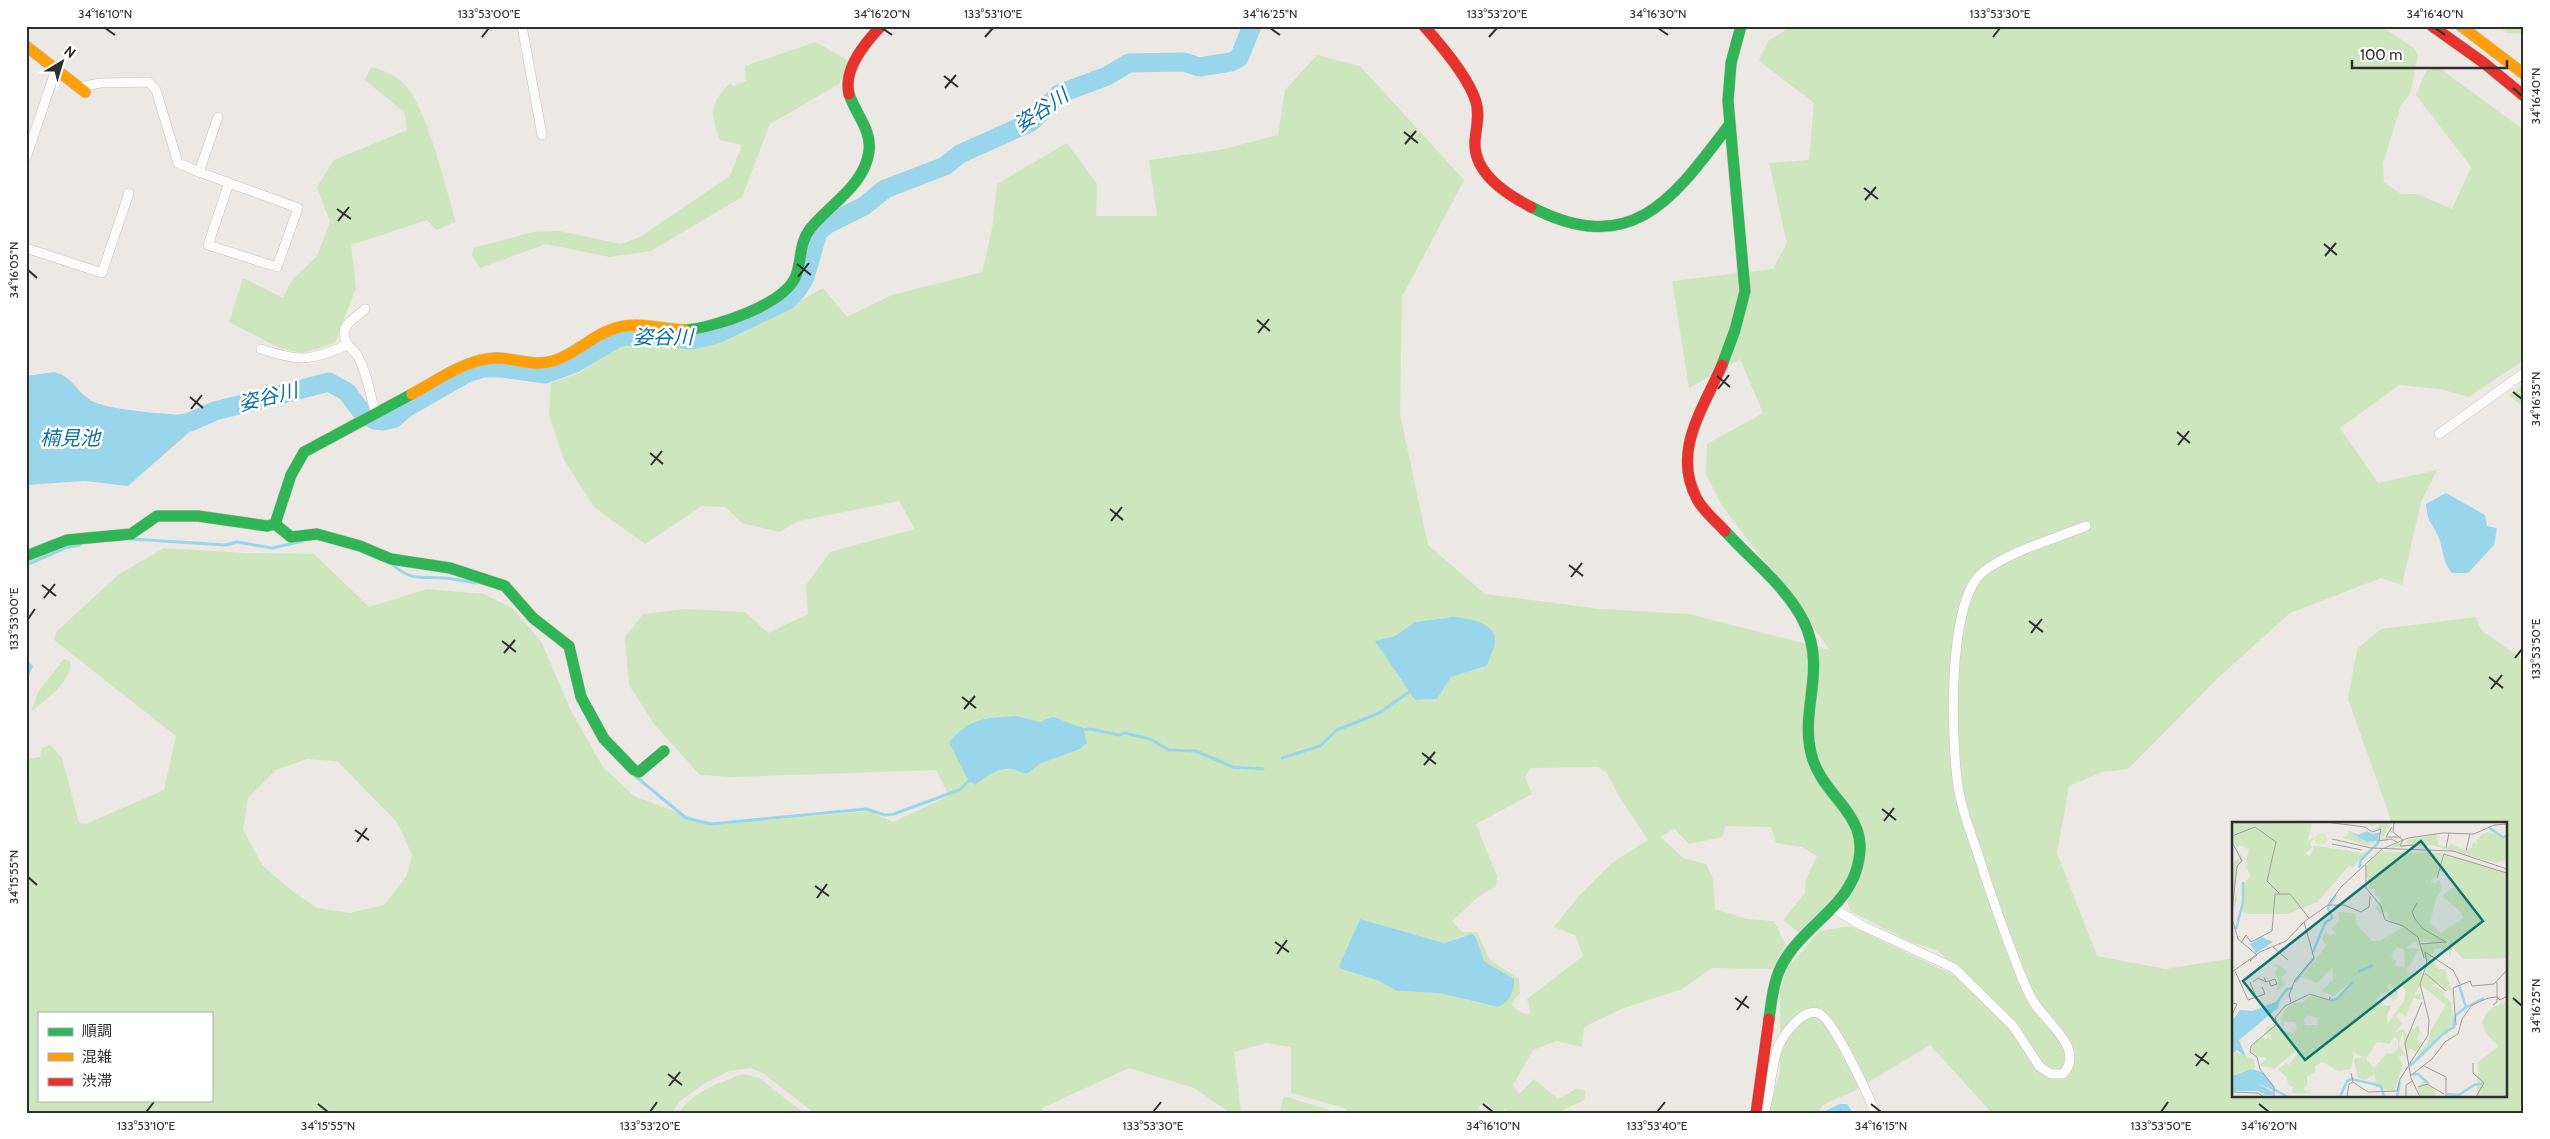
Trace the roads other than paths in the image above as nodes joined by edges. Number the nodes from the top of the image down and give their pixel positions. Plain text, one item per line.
1 (522, 26) edge
2 (881, 26) edge
3 (1424, 26) edge
4 (1741, 26) edge
5 (2432, 26) edge
6 (2461, 26) edge
7 (26, 46) edge
8 (56, 69) junction
9 (2524, 74) edge
10 (82, 89) joint
11 (2524, 96) edge
12 (218, 117) dead end
13 (1729, 125) junction
14 (542, 135) dead end
15 (29, 139) edge
16 (26, 158) edge
17 (199, 172) junction
18 (229, 183) junction
19 (128, 193) dead end
20 (26, 248) edge
21 (365, 309) dead end
22 (347, 345) junction
23 (261, 349) dead end
24 (2524, 373) edge
25 (374, 413) junction
26 (2438, 434) dead end
27 (275, 524) junction
28 (2086, 526) dead end
29 (26, 556) edge
30 (664, 751) dead end
31 (1834, 909) junction
32 (1756, 1113) edge
33 (1764, 1113) edge
34 (1875, 1113) edge

1 - 14 street
2 - 25 main road
3 - 13 main road
4 - 13 main road
5 - 11 main road
6 - 9 main road
7 - 8 main road
8 - 10 main road
8 - 15 street
10 - 17 street
12 - 17 street
13 - 31 main road
15 - 16 street
17 - 18 street
18 - 18 street
19 - 20 street
21 - 22 street
22 - 23 street
22 - 25 street
24 - 26 street
25 - 27 main road
27 - 29 main road
27 - 30 main road
28 - 31 street
31 - 32 main road
33 - 34 street

